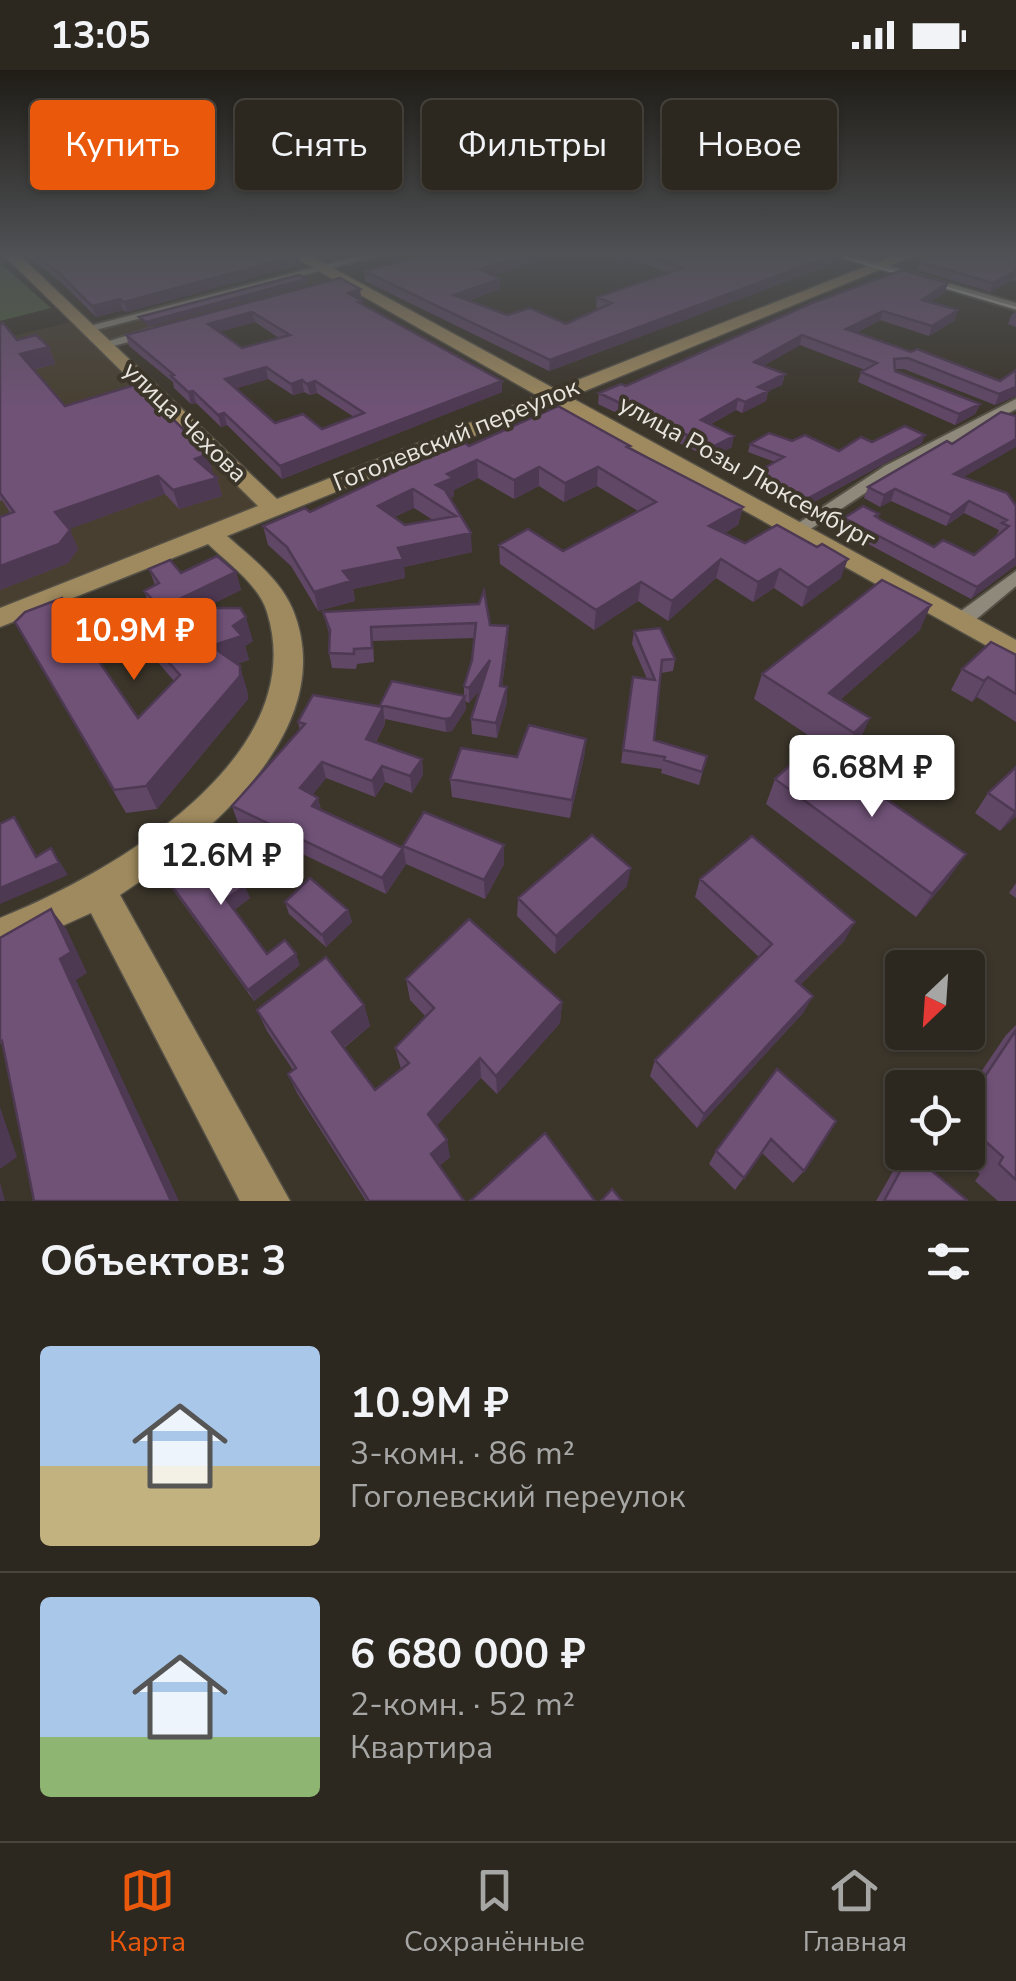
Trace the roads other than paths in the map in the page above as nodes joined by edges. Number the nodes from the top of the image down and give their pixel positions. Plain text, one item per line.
1 (65, 306) edge
2 (191, 306) edge
3 (399, 306) edge
4 (782, 306) edge
5 (88, 328) junction
6 (161, 330) edge
7 (105, 344) junction
8 (554, 397) junction
9 (1016, 403) edge
10 (985, 411) junction
11 (1016, 422) edge
12 (273, 508) junction
13 (797, 530) junction
14 (210, 533) junction
15 (1016, 578) edge
16 (0, 618) edge
17 (960, 621) junction
18 (1016, 652) edge
19 (100, 892) junction
20 (0, 936) edge
21 (266, 1201) edge

1 - 5 main road, улица Чехова
2 - 5 street
3 - 8 main road, улица Розы Люксембург
4 - 8 main road, Гоголевский переулок
5 - 7 main road, улица Чехова
6 - 7 street
7 - 12 main road, улица Чехова
8 - 12 main road, Гоголевский переулок
8 - 13 main road, улица Розы Люксембург
9 - 10 street
10 - 11 street
10 - 13 street
12 - 14 main road, Гоголевский переулок
13 - 17 main road, улица Розы Люксембург
14 - 16 main road, Гоголевский переулок
14 - 19 main road
15 - 17 street
17 - 18 main road, улица Розы Люксембург
19 - 20 main road
19 - 21 main road

